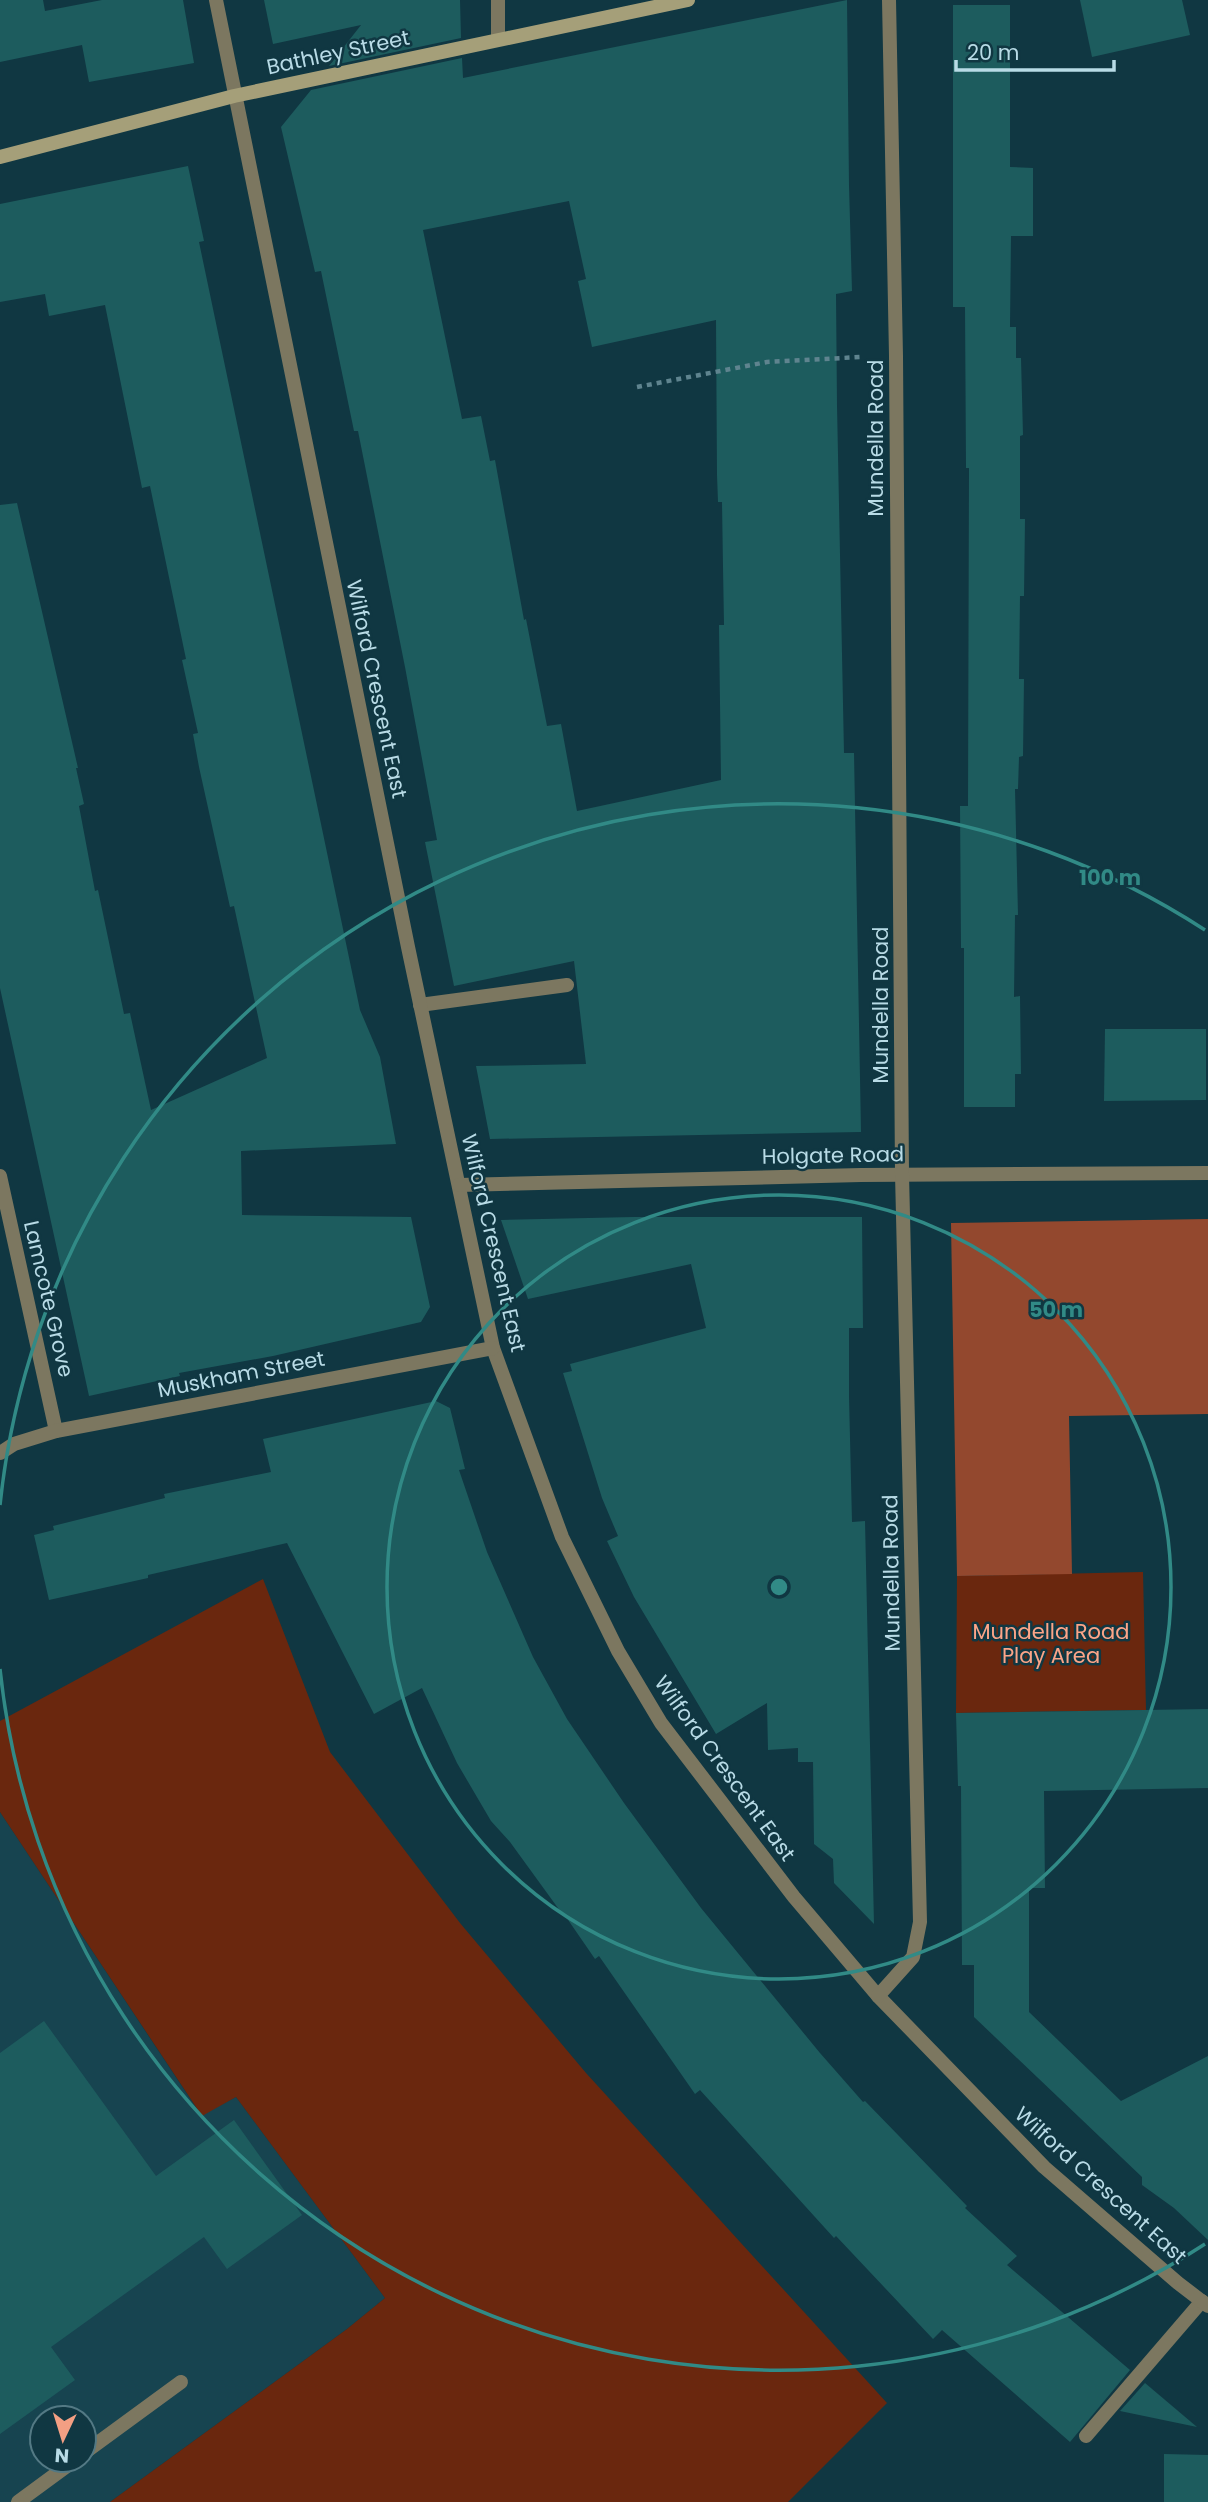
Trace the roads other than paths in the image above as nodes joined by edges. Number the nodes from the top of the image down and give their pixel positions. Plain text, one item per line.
1 (216, 0) edge
2 (498, 0) edge
3 (688, 0) edge
4 (889, 0) edge
5 (499, 39) junction
6 (234, 96) junction
7 (0, 157) edge
8 (567, 985) dead end
9 (420, 1005) junction
10 (1208, 1173) edge
11 (902, 1174) junction
12 (0, 1177) edge
13 (459, 1185) junction
14 (494, 1348) junction
15 (56, 1431) junction
16 (0, 1454) edge
17 (877, 1996) junction
18 (1205, 2303) edge
19 (181, 2382) dead end
20 (1086, 2436) dead end
21 (98, 2443) edge
22 (56, 2474) edge
23 (18, 2502) edge

1 - 6 street, Wilford Crescent East
2 - 5 street
3 - 5 street, Bathley Street
4 - 11 street, Mundella Road
5 - 6 street, Bathley Street
6 - 7 street, Bathley Street
6 - 9 street, Wilford Crescent East
8 - 9 street
9 - 13 street, Wilford Crescent East
10 - 11 street, Holgate Road
11 - 13 street, Holgate Road
11 - 17 street, Mundella Road
12 - 15 street, Lamcote Grove
13 - 14 street, Wilford Crescent East
14 - 15 street, Muskham Street
14 - 17 street, Wilford Crescent East
15 - 16 street, Muskham Street
17 - 18 street, Wilford Crescent East
18 - 20 street
19 - 21 street
22 - 23 street

